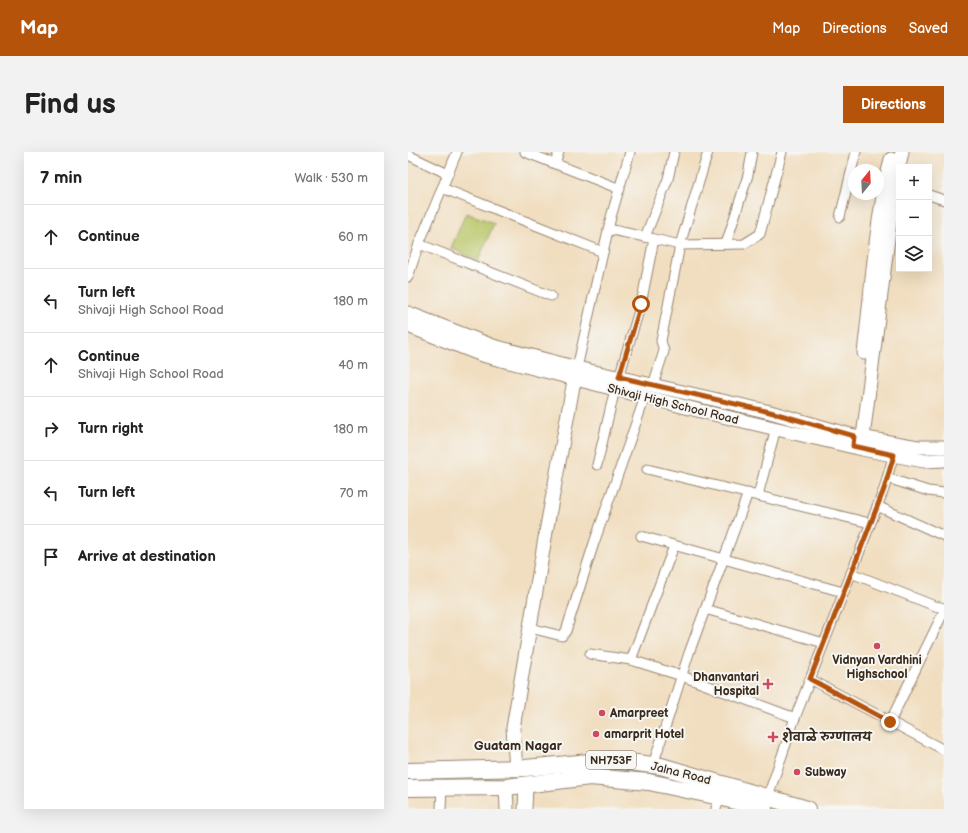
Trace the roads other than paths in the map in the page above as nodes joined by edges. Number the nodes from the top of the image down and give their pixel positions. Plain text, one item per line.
1 (457, 152) edge
2 (525, 152) edge
3 (559, 152) edge
4 (630, 152) edge
5 (674, 152) edge
6 (708, 152) edge
7 (752, 152) edge
8 (782, 152) edge
9 (856, 152) edge
10 (893, 152) edge
11 (902, 152) edge
12 (408, 155) edge
13 (555, 164) junction
14 (448, 174) junction
15 (893, 183) edge
16 (442, 188) junction
17 (620, 189) junction
18 (932, 196) edge
19 (944, 200) edge
20 (840, 217) dead end
21 (608, 229) junction
22 (649, 238) junction
23 (726, 244) junction
24 (680, 246) junction
25 (415, 247) edge
26 (603, 252) junction
27 (408, 277) edge
28 (551, 296) dead end
29 (408, 313) edge
30 (408, 326) edge
31 (576, 373) junction
32 (617, 383) junction
33 (653, 385) junction
34 (645, 397) junction
35 (776, 428) junction
36 (858, 442) junction
37 (944, 447) edge
38 (896, 449) junction
39 (944, 460) edge
40 (597, 465) dead end
41 (648, 469) dead end
42 (887, 478) junction
43 (944, 493) edge
44 (753, 494) junction
45 (877, 506) junction
46 (870, 523) junction
47 (641, 536) dead end
48 (944, 536) edge
49 (674, 546) junction
50 (724, 559) junction
51 (851, 573) junction
52 (843, 592) junction
53 (706, 609) junction
54 (944, 609) edge
55 (530, 628) junction
56 (824, 642) junction
57 (590, 654) dead end
58 (631, 660) junction
59 (682, 676) junction
60 (810, 679) junction
61 (795, 718) junction
62 (890, 722) junction
63 (944, 750) edge
64 (653, 765) junction
65 (516, 769) junction
66 (408, 771) edge
67 (526, 785) junction
68 (442, 787) junction
69 (506, 787) junction
70 (408, 788) edge
71 (718, 803) edge
72 (766, 803) edge
73 (442, 809) edge
74 (507, 809) edge
75 (525, 809) edge
76 (807, 809) edge

1 - 14 street
2 - 13 street
3 - 13 street
4 - 17 street
5 - 22 street
6 - 24 street
7 - 23 street
8 - 23 street
9 - 20 street
10 - 15 street
11 - 15 street
12 - 14 street
13 - 17 street
14 - 16 street
15 - 36 street
16 - 25 street
16 - 26 street
17 - 21 street
18 - 19 street
21 - 22 street
21 - 26 street
22 - 24 street
22 - 32 street
23 - 24 street
24 - 33 street
25 - 27 street
25 - 28 street
26 - 31 street
29 - 31 street, Shivaji High School Road
30 - 31 street, Shivaji High School Road
31 - 32 street, Shivaji High School Road
31 - 55 street
32 - 33 street, Shivaji High School Road
32 - 34 street, Shivaji High School Road
32 - 40 street
33 - 36 street, Shivaji High School Road
34 - 35 street, Shivaji High School Road
34 - 55 street
35 - 36 street, Shivaji High School Road
35 - 44 street
36 - 38 street, Shivaji High School Road
37 - 38 street, Shivaji High School Road
38 - 39 street, Shivaji High School Road
38 - 42 street
41 - 44 street
42 - 43 street
42 - 45 street
44 - 46 street
44 - 50 street
45 - 46 street
45 - 48 street
46 - 51 street
47 - 49 street
49 - 50 street
49 - 58 street
50 - 52 street
50 - 53 street
51 - 52 street
51 - 54 street
52 - 56 street
53 - 56 street
53 - 59 street
54 - 62 street
55 - 65 street
56 - 60 street
57 - 58 street
58 - 59 street
59 - 61 street
59 - 64 street
60 - 61 street
60 - 62 street
61 - 72 street
62 - 63 street
64 - 65 highway, Jalna Road / NH753F
64 - 72 highway, Jalna Road / NH753F
65 - 66 highway, Jalna Road / NH753F
67 - 69 highway, Jalna Road / NH753F
67 - 71 highway, Jalna Road / NH753F
67 - 75 street
68 - 69 highway, Jalna Road / NH753F
68 - 70 highway, Jalna Road / NH753F
68 - 73 street
69 - 74 street
71 - 72 highway, Jalna Road / NH753F
72 - 76 highway, Jalna Road / NH753F

